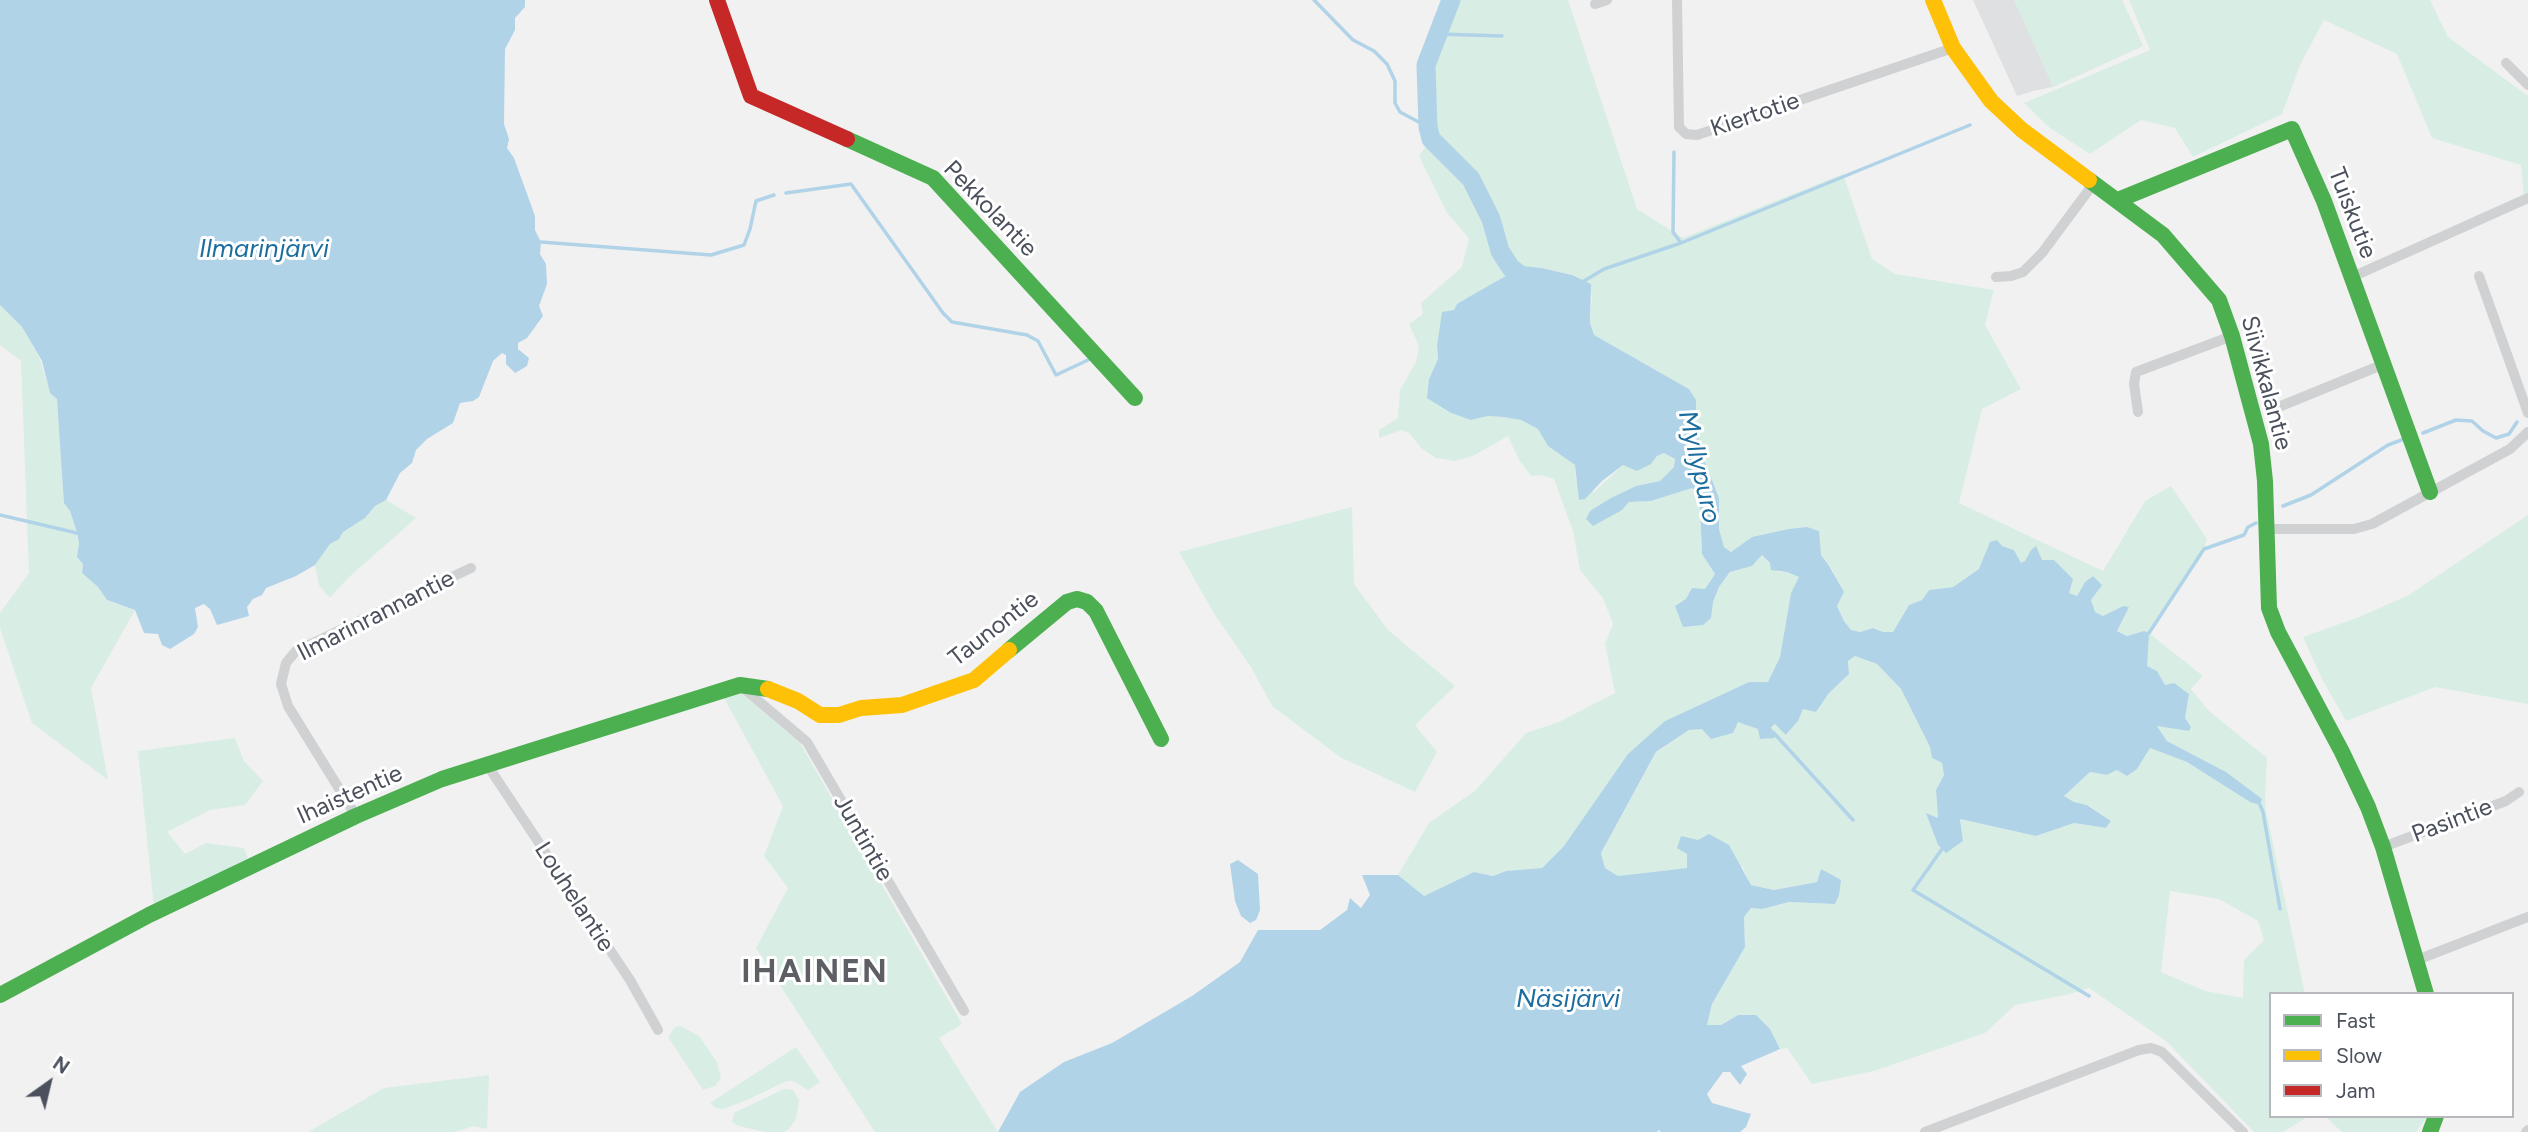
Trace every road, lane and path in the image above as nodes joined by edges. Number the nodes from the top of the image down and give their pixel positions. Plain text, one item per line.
1 (717, 0) edge
2 (1607, 0) edge
3 (1677, 0) edge
4 (1933, 0) edge
5 (1595, 4) dead end
6 (1953, 48) junction
7 (2506, 63) dead end
8 (2528, 85) edge
9 (2094, 183) junction
10 (2528, 198) edge
11 (2118, 200) junction
12 (1996, 276) dead end
13 (2479, 276) dead end
14 (2352, 277) junction
15 (2232, 335) junction
16 (2384, 365) junction
17 (1135, 398) dead end
18 (2276, 408) dead end
19 (2138, 412) dead end
20 (2528, 413) edge
21 (2528, 432) edge
22 (2430, 492) junction
23 (2267, 529) junction
24 (471, 568) dead end
25 (740, 685) junction
26 (1161, 739) dead end
27 (488, 766) junction
28 (2519, 792) dead end
29 (356, 816) junction
30 (2383, 847) junction
31 (2528, 917) edge
32 (2417, 960) junction
33 (2425, 992) edge
34 (0, 995) edge
35 (964, 1011) dead end
36 (658, 1030) dead end
37 (1925, 1132) edge
38 (2243, 1132) edge

1 - 17 street, Pekkolantie
2 - 5 street
3 - 6 street, Kiertotie
4 - 6 street, Siivikkalantie
6 - 9 street, Siivikkalantie
7 - 8 street
9 - 11 street, Siivikkalantie
9 - 12 street
10 - 14 street
11 - 14 street, Tuiskutie
11 - 15 street, Siivikkalantie
13 - 20 street
14 - 16 street, Tuiskutie
15 - 19 street
15 - 23 street, Siivikkalantie
16 - 18 street
16 - 22 street, Tuiskutie
21 - 22 street
22 - 23 street
23 - 30 street, Siivikkalantie
24 - 29 street, Ilmarinrannantie
25 - 26 street, Taunontie
25 - 27 street, Ihaistentie
25 - 35 street, Juntintie
27 - 29 street, Ihaistentie
27 - 36 street, Louhelantie
28 - 30 street, Pasintie
29 - 34 street, Ihaistentie
30 - 32 street, Siivikkalantie
31 - 32 street
32 - 33 street, Siivikkalantie
37 - 38 street

